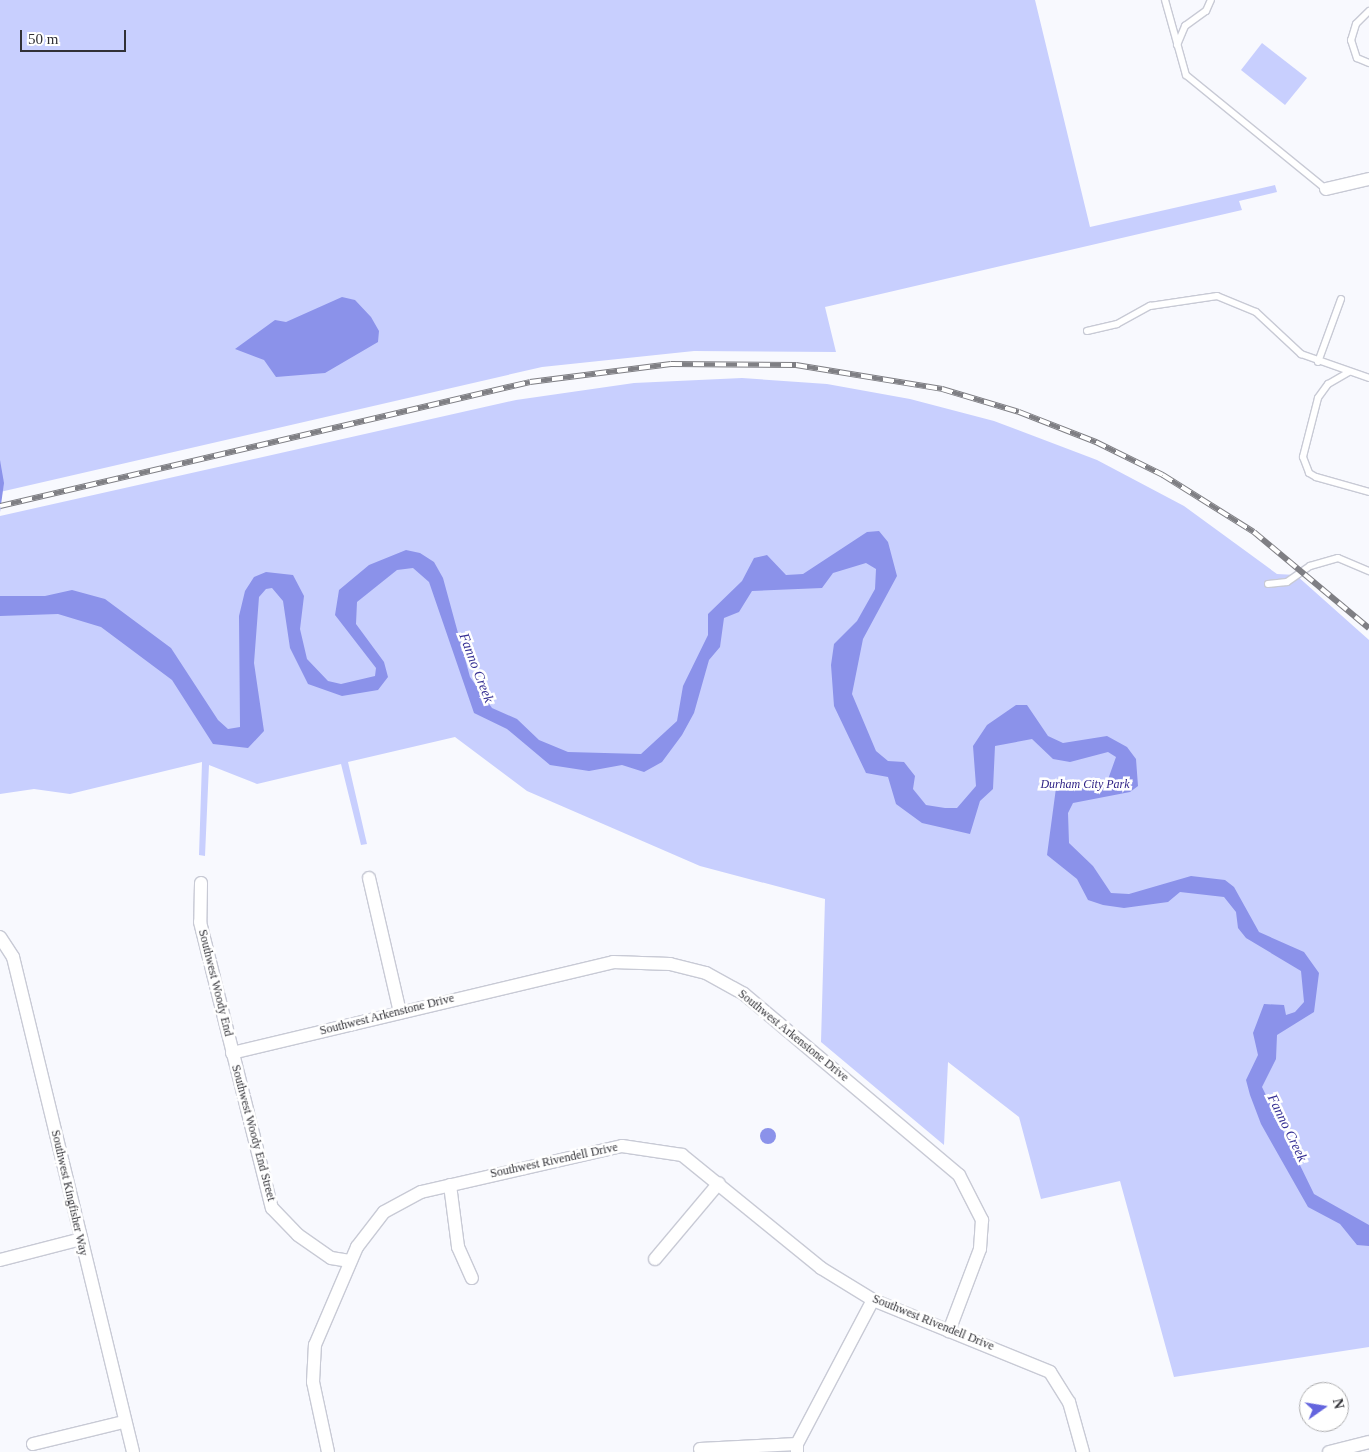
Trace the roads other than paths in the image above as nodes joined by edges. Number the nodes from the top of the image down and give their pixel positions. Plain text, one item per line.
1 (1165, 0) edge
2 (1211, 0) edge
3 (1369, 11) edge
4 (1177, 46) junction
5 (1369, 63) edge
6 (1369, 179) edge
7 (1326, 189) joint
8 (1341, 299) dead end
9 (1087, 330) dead end
10 (1318, 362) junction
11 (1349, 372) junction
12 (1369, 378) edge
13 (1369, 492) edge
14 (1369, 571) edge
15 (1268, 584) dead end
16 (369, 878) dead end
17 (201, 883) dead end
18 (0, 937) edge
19 (400, 1012) junction
20 (232, 1053) junction
21 (719, 1183) junction
22 (450, 1185) junction
23 (81, 1239) junction
24 (655, 1259) dead end
25 (0, 1260) edge
26 (350, 1261) junction
27 (472, 1278) dead end
28 (873, 1300) junction
29 (949, 1331) junction
30 (122, 1422) junction
31 (1369, 1442) edge
32 (33, 1444) dead end
33 (797, 1448) edge
34 (700, 1449) dead end
35 (133, 1452) edge
36 (328, 1452) edge
37 (1083, 1452) edge
38 (1329, 1452) edge

1 - 4 lane
2 - 4 lane
3 - 5 lane
4 - 7 lane
6 - 7 street
8 - 10 lane
9 - 10 lane
10 - 11 lane
11 - 12 lane
11 - 13 lane
14 - 15 lane
16 - 19 street
17 - 20 street, Southwest Woody End
18 - 23 street, Southwest Kingfisher Way
19 - 20 street, Southwest Arkenstone Drive
19 - 29 street, Southwest Arkenstone Drive
20 - 26 street, Southwest Woody End Street
21 - 22 street, Southwest Rivendell Drive
21 - 24 street
21 - 28 street, Southwest Rivendell Drive
22 - 26 street, Southwest Rivendell Drive
22 - 27 street
23 - 25 street
23 - 30 street, Southwest Kingfisher Way
26 - 36 street, Southwest Rivendell Drive
28 - 29 street, Southwest Rivendell Drive
28 - 33 street
29 - 37 street, Southwest Rivendell Drive
30 - 32 street
30 - 35 street, Southwest Kingfisher Way
31 - 38 street
33 - 34 street

